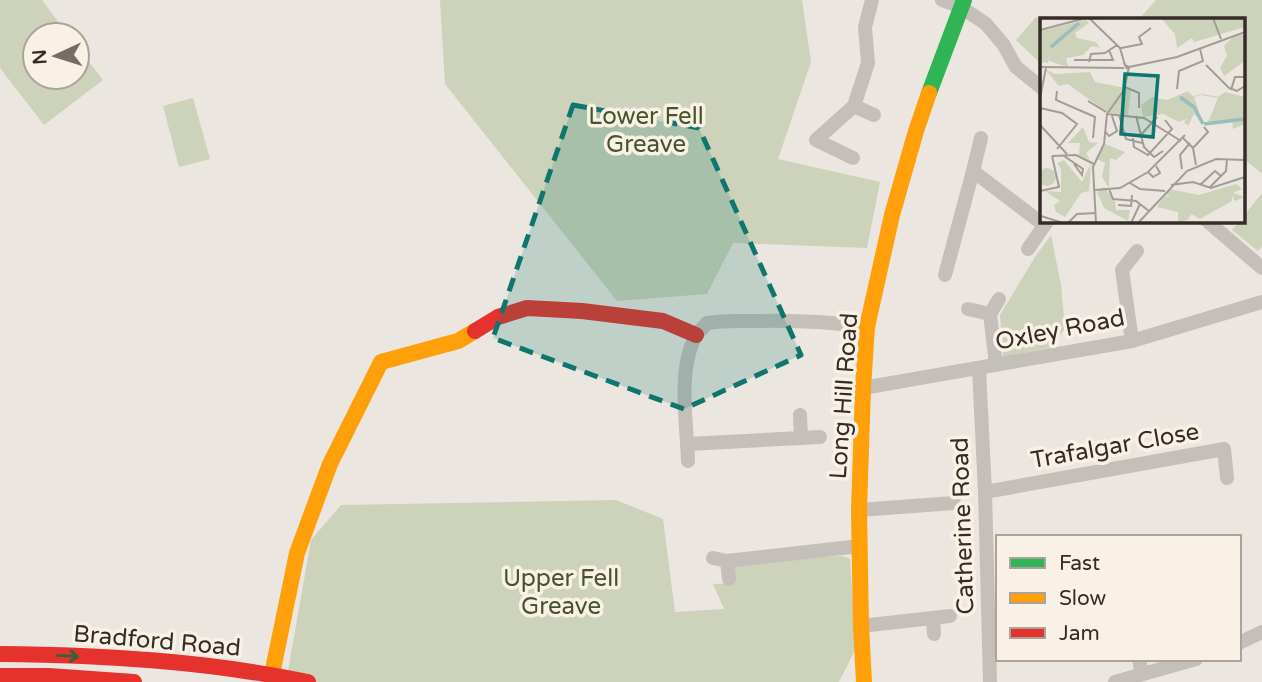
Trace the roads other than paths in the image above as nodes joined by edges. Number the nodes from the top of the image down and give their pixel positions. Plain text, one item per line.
1 (872, 0) edge
2 (942, 0) edge
3 (962, 4) edge
4 (1040, 87) edge
5 (854, 106) junction
6 (874, 115) dead end
7 (981, 138) dead end
8 (852, 158) dead end
9 (973, 171) junction
10 (1040, 219) edge
11 (1208, 222) edge
12 (1046, 223) edge
13 (1028, 250) dead end
14 (1136, 251) dead end
15 (1262, 268) edge
16 (945, 275) dead end
17 (999, 299) dead end
18 (1262, 302) edge
19 (968, 309) dead end
20 (990, 314) junction
21 (867, 327) junction
22 (696, 335) junction
23 (1132, 341) junction
24 (996, 365) junction
25 (979, 369) junction
26 (863, 388) junction
27 (800, 415) dead end
28 (801, 438) junction
29 (820, 438) dead end
30 (687, 444) junction
31 (688, 461) dead end
32 (1227, 478) dead end
33 (985, 492) junction
34 (954, 503) dead end
35 (859, 510) junction
36 (860, 546) junction
37 (729, 579) dead end
38 (950, 616) dead end
39 (933, 618) junction
40 (861, 626) junction
41 (1262, 632) edge
42 (934, 634) dead end
43 (1241, 642) edge
44 (0, 654) edge
45 (1190, 661) edge
46 (1140, 667) edge
47 (272, 674) junction
48 (0, 676) edge
49 (135, 682) edge
50 (308, 682) edge
51 (864, 682) edge
52 (990, 682) edge
53 (1115, 682) edge

1 - 5 street
2 - 3 street
3 - 4 street
3 - 21 street, Long Hill Road
5 - 6 street
5 - 8 street
7 - 9 street
9 - 10 street
9 - 16 street
11 - 15 street
12 - 13 street
14 - 23 street
17 - 20 street
18 - 23 street, Oxley Road
19 - 20 street
20 - 24 street
21 - 22 street
21 - 26 street, Long Hill Road
22 - 30 street
22 - 47 street
23 - 24 street, Oxley Road
24 - 25 street, Oxley Road
25 - 26 street, Oxley Road
25 - 33 street, Catherine Road
26 - 35 street, Long Hill Road
27 - 28 street
28 - 29 street
28 - 30 street
30 - 31 street
32 - 33 street, Trafalgar Close
33 - 52 street, Catherine Road
34 - 35 street
35 - 36 street, Long Hill Road
36 - 37 street
36 - 40 street, Long Hill Road
38 - 39 street
39 - 40 street
39 - 42 street
40 - 51 street, Long Hill Road
41 - 43 street
44 -> 47 street, Bradford Road
45 - 46 street
46 - 53 street
47 - 50 street, Bradford Road
48 - 49 street, Bradford Road

